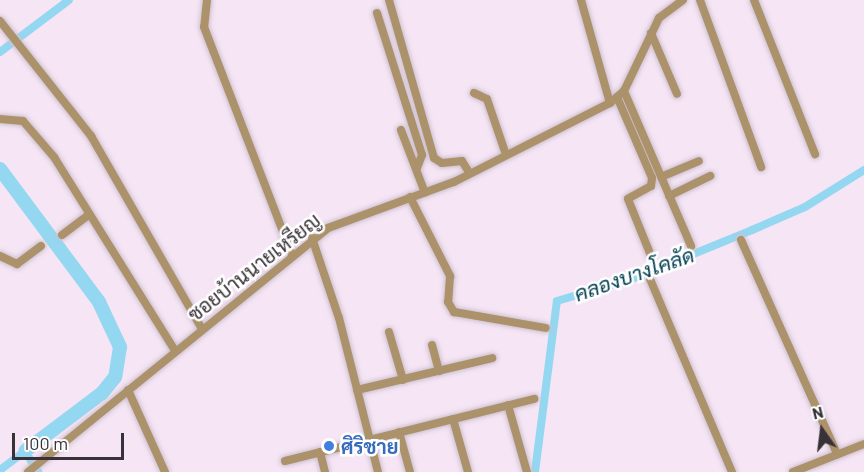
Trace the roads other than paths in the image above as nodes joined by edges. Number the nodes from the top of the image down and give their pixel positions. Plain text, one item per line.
1 (207, 0) edge
2 (389, 0) edge
3 (581, 0) edge
4 (683, 0) edge
5 (700, 0) edge
6 (754, 0) edge
7 (669, 3) edge
8 (377, 13) dead end
9 (0, 21) edge
10 (651, 33) junction
11 (474, 93) dead end
12 (677, 93) dead end
13 (620, 94) junction
14 (610, 103) junction
15 (0, 119) edge
16 (401, 130) dead end
17 (505, 152) junction
18 (815, 154) dead end
19 (699, 161) dead end
20 (761, 167) dead end
21 (417, 168) junction
22 (469, 172) junction
23 (710, 176) dead end
24 (661, 177) junction
25 (425, 193) junction
26 (669, 196) junction
27 (410, 197) junction
28 (89, 215) junction
29 (62, 235) dead end
30 (312, 238) junction
31 (741, 240) dead end
32 (41, 246) dead end
33 (690, 246) dead end
34 (292, 255) junction
35 (0, 256) edge
36 (651, 256) dead end
37 (650, 279) dead end
38 (546, 328) dead end
39 (202, 329) junction
40 (389, 332) dead end
41 (432, 345) dead end
42 (175, 351) junction
43 (492, 358) dead end
44 (439, 371) junction
45 (403, 380) junction
46 (128, 390) junction
47 (357, 390) junction
48 (534, 399) dead end
49 (508, 405) junction
50 (453, 418) junction
51 (399, 432) junction
52 (369, 438) junction
53 (864, 445) edge
54 (320, 452) junction
55 (837, 454) junction
56 (285, 461) dead end
57 (31, 470) edge
58 (165, 472) edge
59 (326, 472) edge
60 (378, 472) edge
61 (410, 472) edge
62 (468, 472) edge
63 (527, 472) edge
64 (732, 472) edge
65 (793, 472) edge

1 - 34 street
2 - 22 street
3 - 14 street
4 - 7 street, ซอยบ้านนายเหรียญ
5 - 20 street
6 - 18 street
7 - 10 street, ซอยบ้านนายเหรียญ
8 - 21 street
9 - 39 street
10 - 12 street
10 - 13 street, ซอยบ้านนายเหรียญ
11 - 17 street
13 - 14 street, ซอยบ้านนายเหรียญ
13 - 24 street
13 - 36 street
14 - 17 street, ซอยบ้านนายเหรียญ
15 - 28 street
16 - 21 street
17 - 22 street, ซอยบ้านนายเหรียญ
19 - 24 street
21 - 25 street
22 - 25 street, ซอยบ้านนายเหรียญ
23 - 26 street
24 - 26 street
25 - 27 street, ซอยบ้านนายเหรียญ
26 - 33 street
27 - 30 street, ซอยบ้านนายเหรียญ
27 - 38 street
28 - 29 street
28 - 42 street
30 - 34 street, ซอยบ้านนายเหรียญ
30 - 47 street
31 - 55 street
32 - 35 street
34 - 39 street, ซอยบ้านนายเหรียญ
37 - 64 street
39 - 42 street, ซอยบ้านนายเหรียญ
40 - 45 street
41 - 44 street
42 - 46 street, ซอยบ้านนายเหรียญ
43 - 44 street
44 - 45 street
45 - 47 street
46 - 57 street, ซอยบ้านนายเหรียญ
46 - 58 street
47 - 52 street
48 - 49 street
49 - 50 street
49 - 63 street
50 - 51 street
50 - 62 street
51 - 52 street
51 - 61 street
52 - 54 street
52 - 60 street
53 - 55 street
54 - 56 street
54 - 59 street
55 - 65 street

